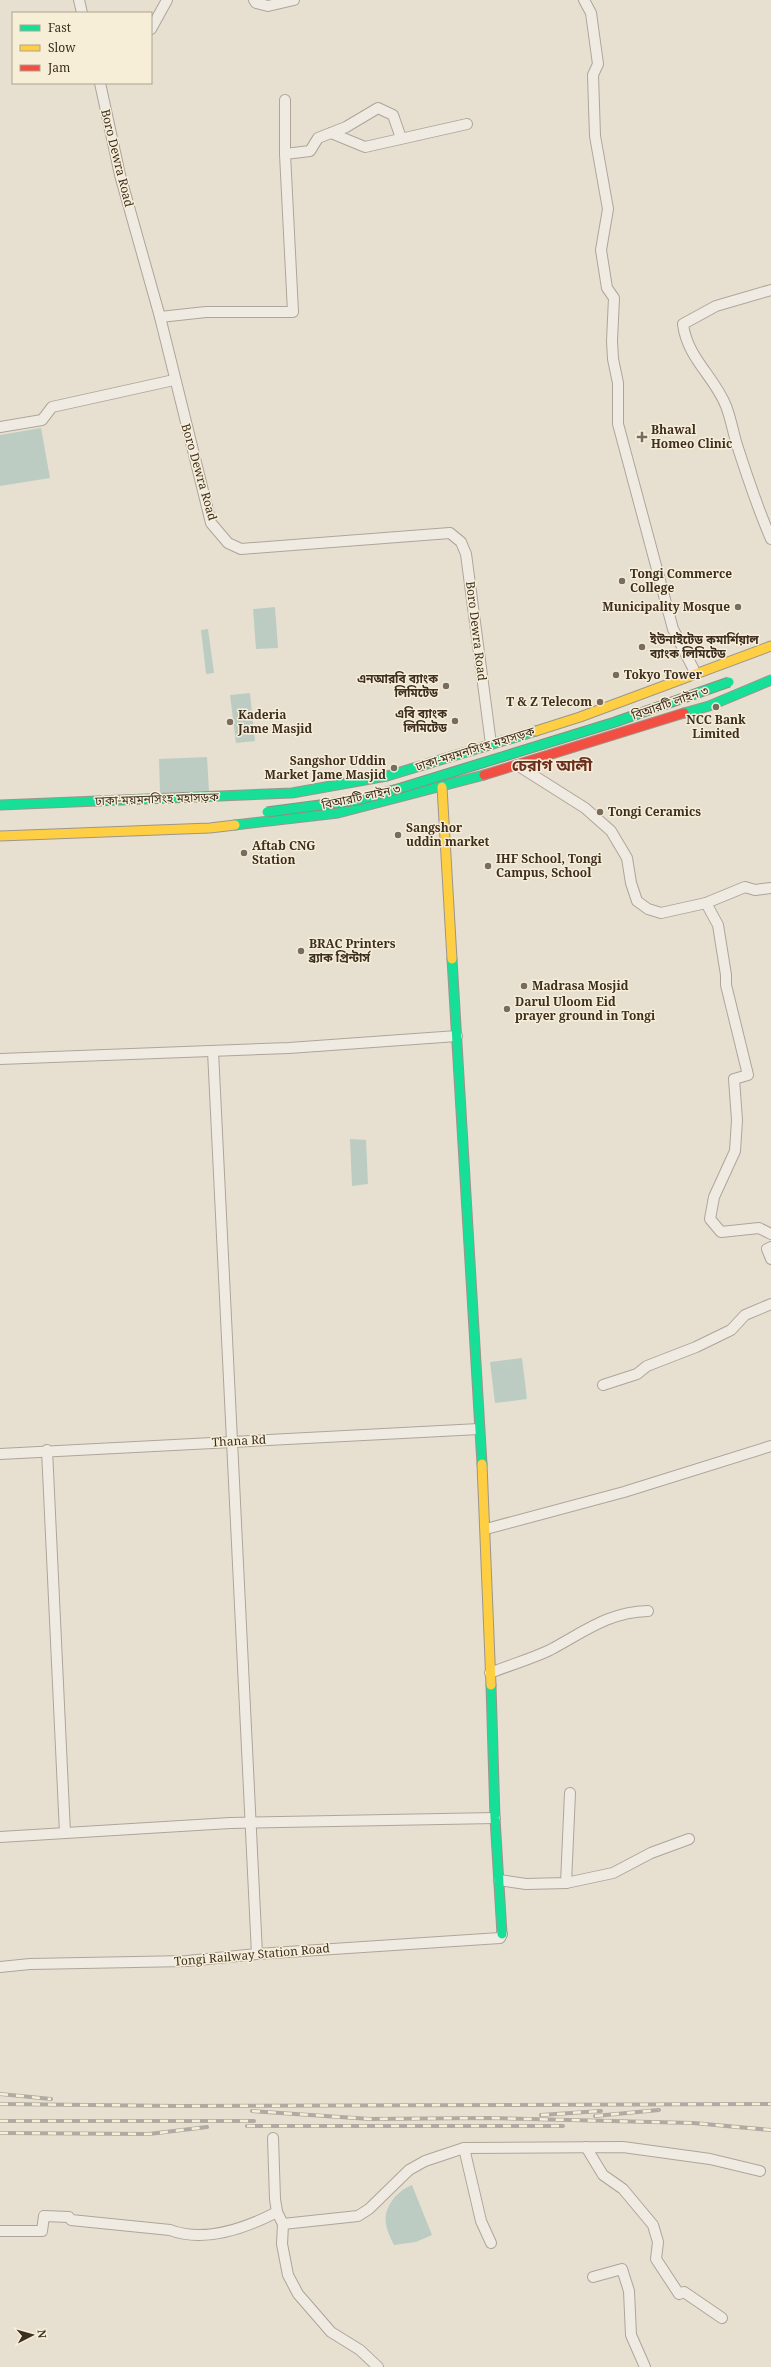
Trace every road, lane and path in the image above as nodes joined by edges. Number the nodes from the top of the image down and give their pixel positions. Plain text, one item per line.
1 (79, 0) edge
2 (167, 0) edge
3 (254, 0) edge
4 (294, 0) edge
5 (584, 0) edge
6 (82, 12) edge
7 (152, 26) edge
8 (100, 84) edge
9 (285, 100) dead end
10 (467, 124) dead end
11 (331, 133) junction
12 (401, 138) junction
13 (285, 154) junction
14 (771, 290) edge
15 (160, 317) junction
16 (174, 380) junction
17 (0, 427) edge
18 (771, 539) edge
19 (771, 646) edge
20 (696, 674) junction
21 (771, 680) edge
22 (729, 682) dead end
23 (491, 744) junction
24 (515, 764) junction
25 (442, 787) junction
26 (0, 804) edge
27 (259, 812) dead end
28 (39, 825) dead end
29 (0, 827) edge
30 (0, 836) edge
31 (771, 888) edge
32 (706, 903) junction
33 (457, 1036) junction
34 (213, 1051) junction
35 (0, 1059) edge
36 (771, 1234) edge
37 (771, 1247) edge
38 (771, 1259) edge
39 (771, 1304) edge
40 (603, 1386) dead end
41 (479, 1430) junction
42 (232, 1441) junction
43 (771, 1446) edge
44 (47, 1450) junction
45 (0, 1454) edge
46 (486, 1529) junction
47 (648, 1611) dead end
48 (490, 1673) junction
49 (570, 1792) dead end
50 (494, 1818) junction
51 (251, 1822) junction
52 (65, 1834) junction
53 (0, 1837) edge
54 (689, 1839) dead end
55 (499, 1880) junction
56 (566, 1883) junction
57 (502, 1934) joint
58 (257, 1954) junction
59 (0, 1968) edge
60 (273, 2138) dead end
61 (586, 2147) junction
62 (464, 2148) junction
63 (760, 2171) dead end
64 (277, 2212) junction
65 (283, 2224) junction
66 (0, 2231) edge
67 (491, 2243) dead end
68 (593, 2277) dead end
69 (722, 2318) dead end
70 (378, 2367) edge
71 (645, 2367) edge

1 - 6 street
2 - 7 street
3 - 4 street
5 - 20 street
8 - 15 street, Boro Dewra Road
9 - 13 street
10 - 12 street
11 - 12 street
11 - 12 street
11 - 13 street
13 - 15 street
14 - 18 street
15 - 16 street, Boro Dewra Road
16 - 17 street
16 - 23 street, Boro Dewra Road
19 - 20 main road, ঢাকা-ময়মনসিংহ মহাসড়ক
20 - 23 main road, ঢাকা-ময়মনসিংহ মহাসড়ক
21 - 24 main road
22 - 27 main road, বিআরটি লাইন ৩, bridge
23 - 26 main road, ঢাকা-ময়মনসিংহ মহাসড়ক
24 - 25 main road
24 - 32 street
25 - 30 main road
25 - 33 main road
28 - 29 main road
31 - 32 street
32 - 36 street
33 - 34 street
33 - 41 main road
34 - 35 street
34 - 42 street
37 - 38 street
39 - 40 street
41 - 42 street, Thana Rd
41 - 46 main road
42 - 44 street, Thana Rd
42 - 51 street
43 - 46 street
44 - 45 street, Thana Rd
44 - 52 street
46 - 48 main road
47 - 48 street
48 - 50 main road
49 - 56 street
50 - 51 street
50 - 55 main road
51 - 52 street
51 - 58 street
52 - 53 street
54 - 56 street
55 - 56 street
55 - 57 main road
57 - 58 street, Tongi Railway Station Road
58 - 59 street, Tongi Railway Station Road
60 - 64 street
61 - 62 street
61 - 63 street
61 - 69 street
62 - 65 street
62 - 67 street
64 - 65 street
64 - 66 street
65 - 70 street
68 - 71 street

